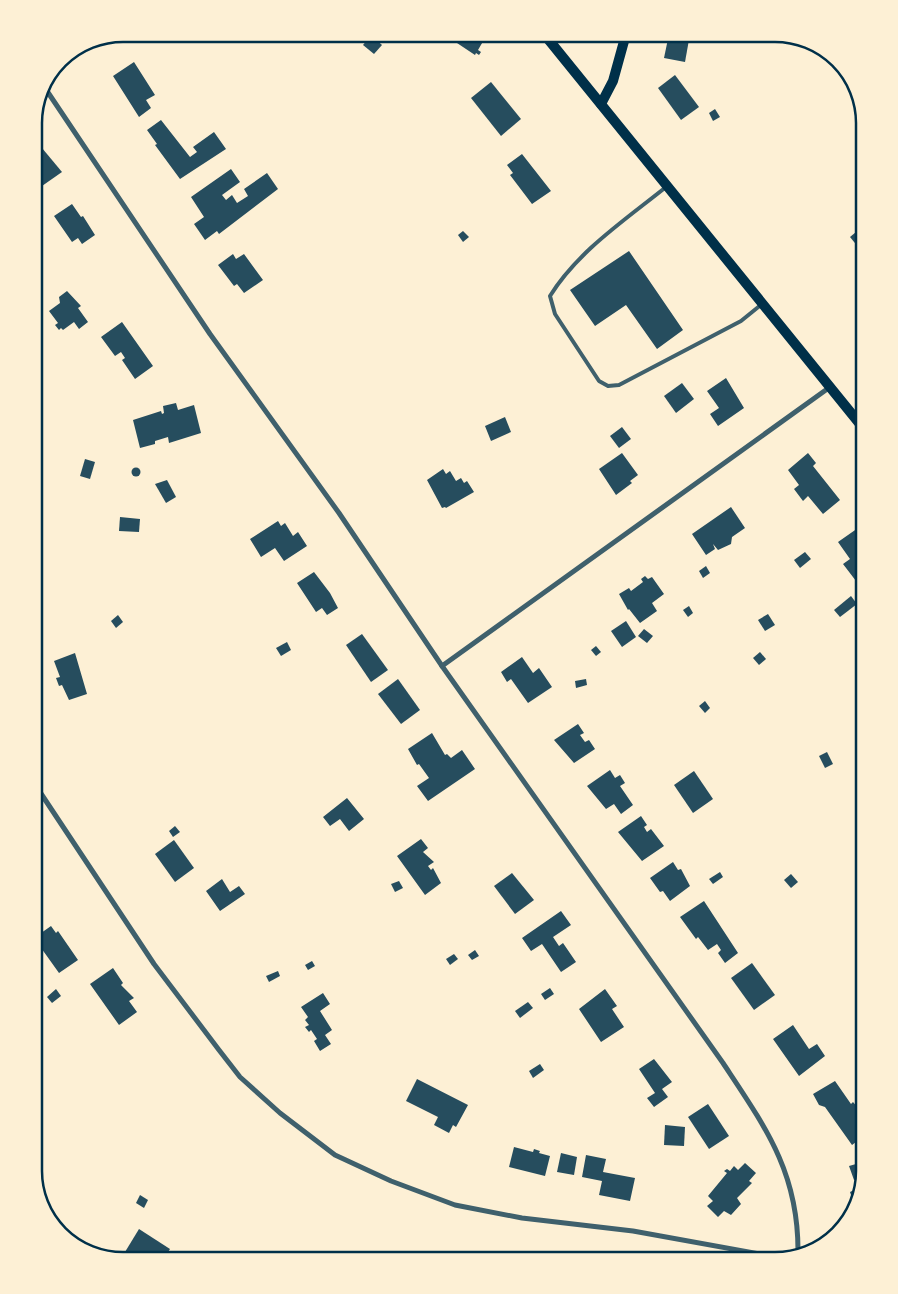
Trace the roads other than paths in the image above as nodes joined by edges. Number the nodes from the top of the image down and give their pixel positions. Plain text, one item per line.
1 (551, 43) edge
2 (623, 43) edge
3 (49, 94) edge
4 (601, 104) junction
5 (668, 186) junction
6 (763, 303) junction
7 (830, 387) junction
8 (856, 419) edge
9 (442, 666) junction
10 (42, 796) edge
11 (798, 1248) edge
12 (749, 1252) edge

1 - 4 main road
2 - 4 main road
3 - 9 street
4 - 5 main road
5 - 6 main road
5 - 6 lane
6 - 7 main road
7 - 8 main road
7 - 9 street
9 - 11 street
10 - 12 street

